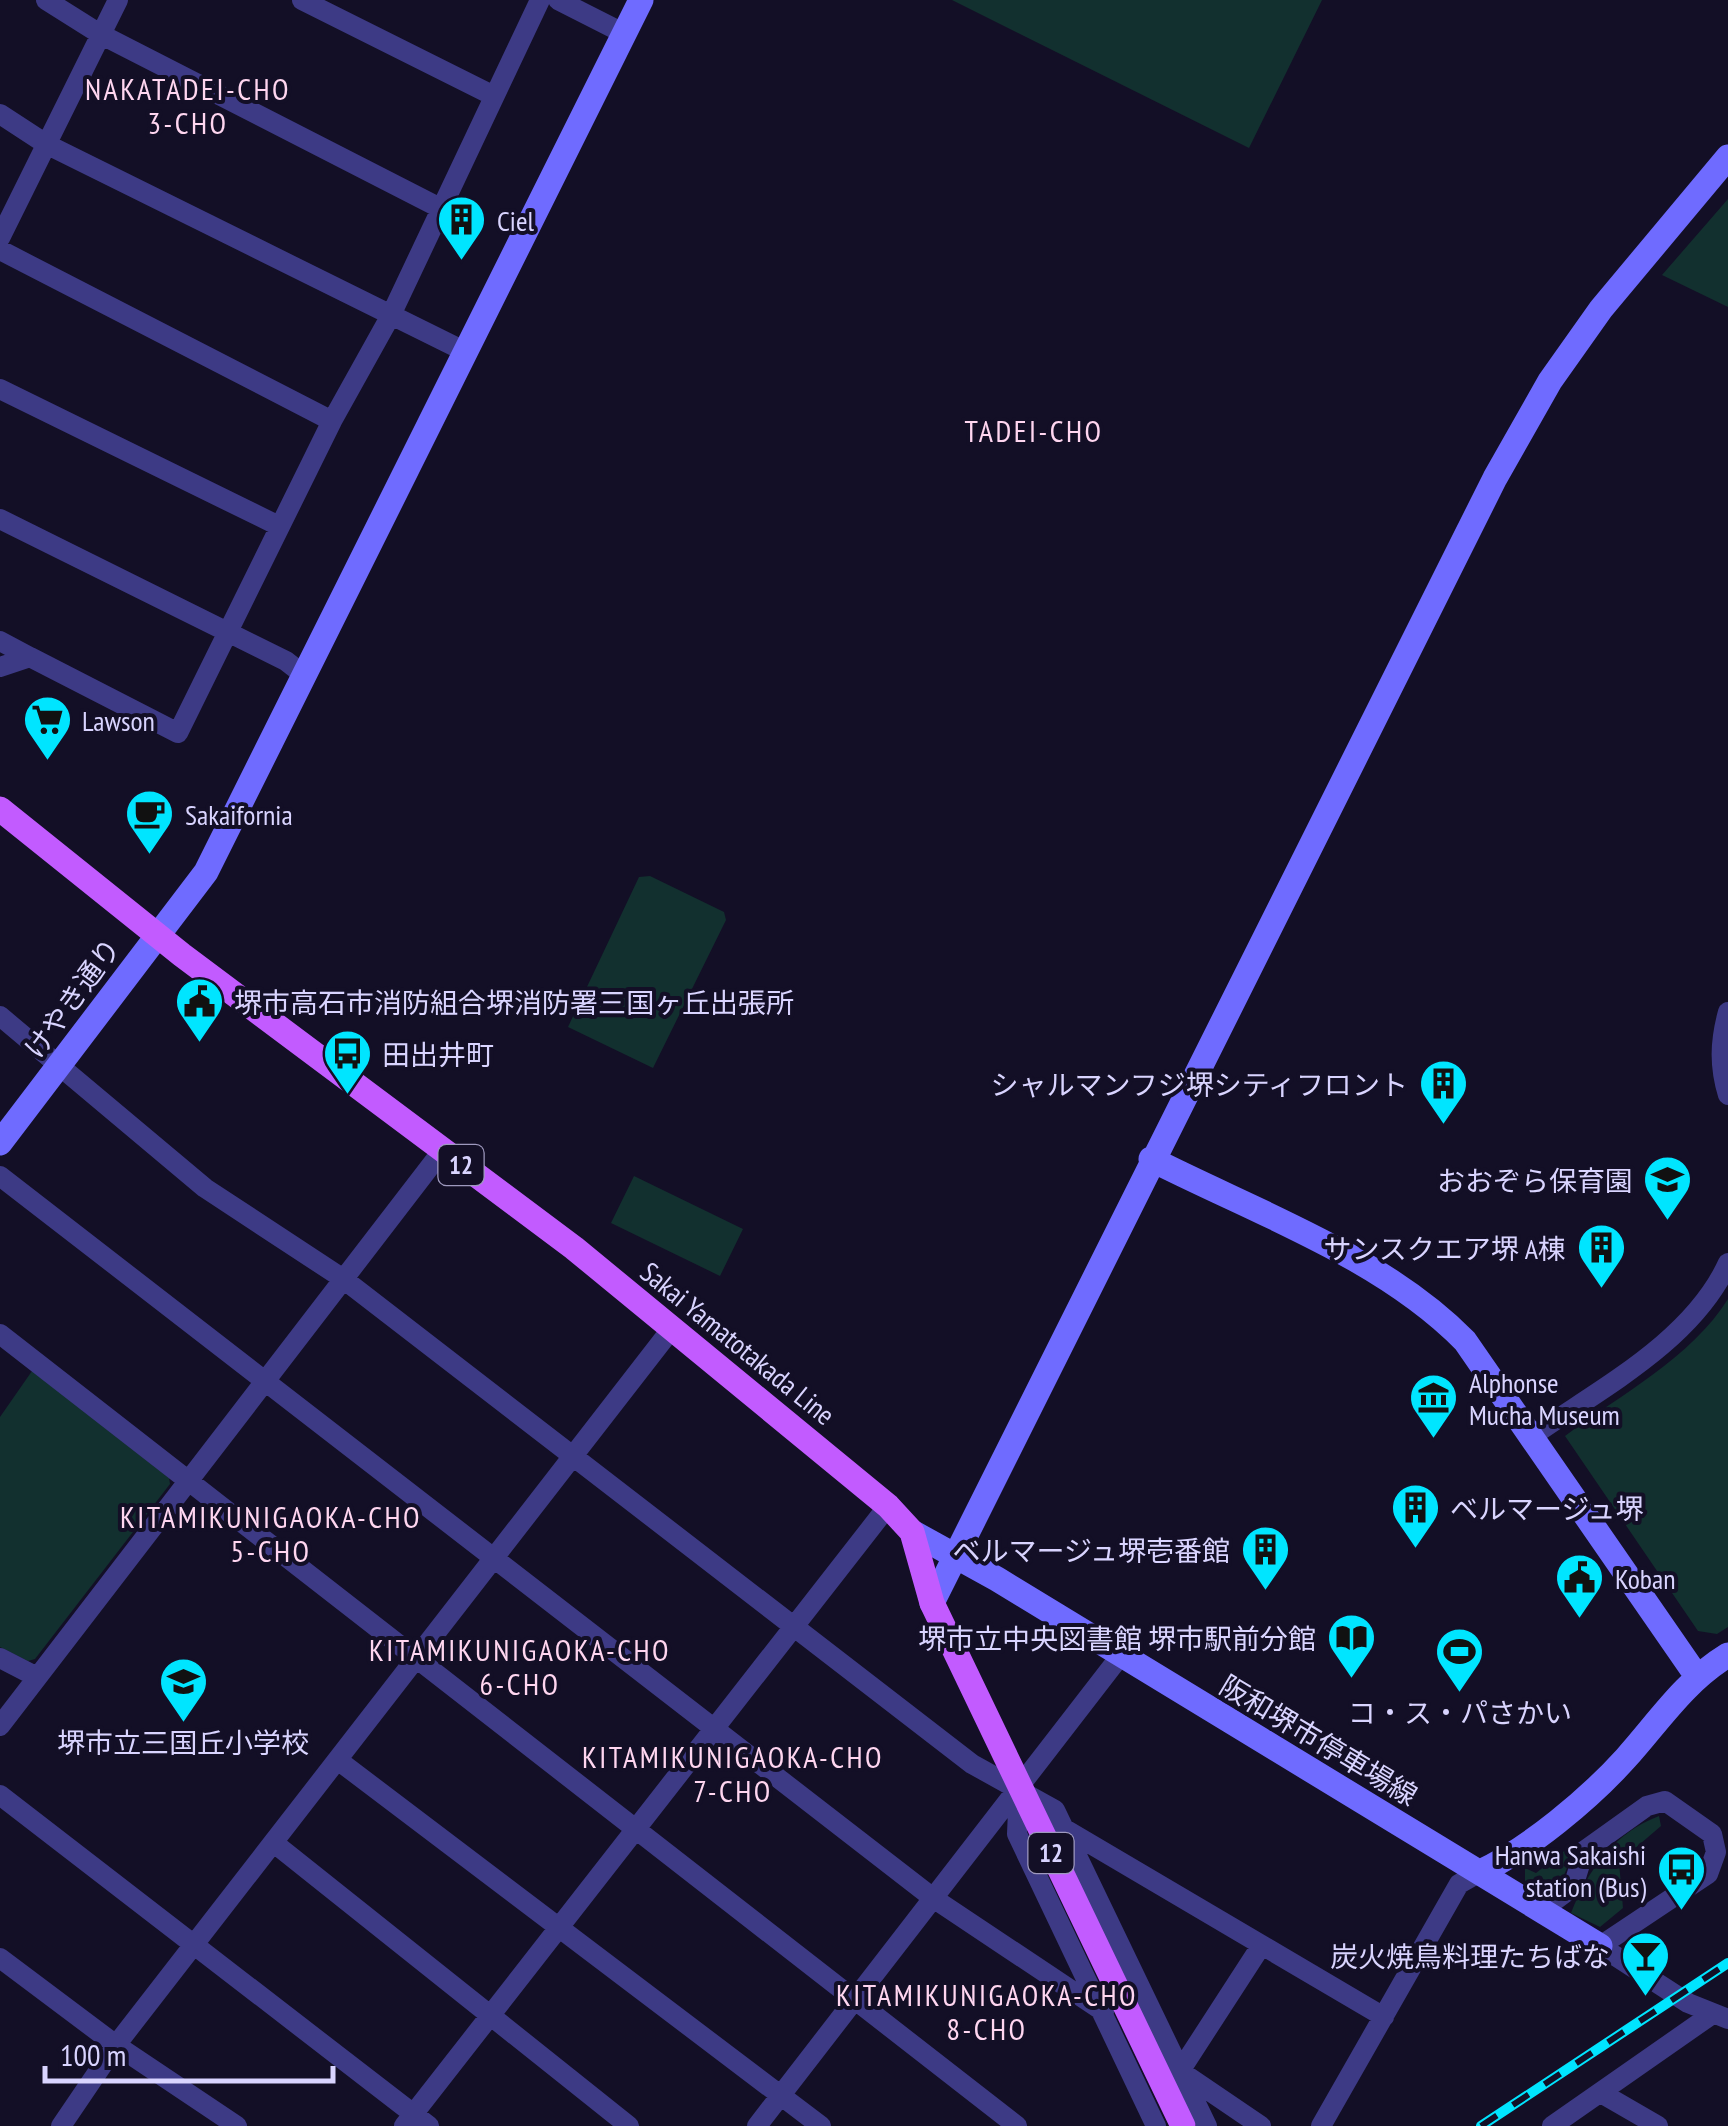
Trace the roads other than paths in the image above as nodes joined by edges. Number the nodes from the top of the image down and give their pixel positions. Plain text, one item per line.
1 (46, 0) edge
2 (118, 0) edge
3 (302, 0) edge
4 (540, 0) edge
5 (558, 0) edge
6 (641, 0) edge
7 (100, 34) junction
8 (624, 34) junction
9 (494, 96) junction
10 (0, 114) edge
11 (46, 144) junction
12 (1728, 157) edge
13 (440, 208) junction
14 (0, 238) edge
15 (0, 250) edge
16 (391, 315) junction
17 (466, 352) junction
18 (0, 389) edge
19 (332, 421) junction
20 (0, 519) edge
21 (279, 526) junction
22 (228, 633) junction
23 (0, 640) edge
24 (30, 657) junction
25 (0, 668) edge
26 (304, 675) junction
27 (0, 809) edge
28 (156, 935) junction
29 (1728, 1012) edge
30 (0, 1016) edge
31 (60, 1066) junction
32 (1728, 1095) edge
33 (0, 1144) edge
34 (442, 1151) junction
35 (1151, 1158) junction
36 (0, 1176) edge
37 (1728, 1263) edge
38 (342, 1278) junction
39 (673, 1327) junction
40 (0, 1334) edge
41 (263, 1382) junction
42 (1530, 1437) junction
43 (576, 1455) junction
44 (187, 1479) junction
45 (888, 1506) junction
46 (912, 1532) junction
47 (955, 1556) junction
48 (495, 1559) junction
49 (932, 1603) junction
50 (793, 1626) junction
51 (1728, 1654) edge
52 (1121, 1655) junction
53 (0, 1658) edge
54 (418, 1658) junction
55 (1696, 1674) junction
56 (36, 1676) junction
57 (0, 1726) edge
58 (714, 1729) junction
59 (339, 1761) junction
60 (1019, 1787) junction
61 (0, 1796) edge
62 (637, 1828) junction
63 (1065, 1829) junction
64 (274, 1843) junction
65 (1722, 1851) edge
66 (1480, 1872) junction
67 (933, 1898) junction
68 (1542, 1910) junction
69 (559, 1928) junction
70 (196, 1944) junction
71 (1260, 1946) junction
72 (1600, 1946) junction
73 (0, 1958) edge
74 (854, 2000) junction
75 (1104, 2012) junction
76 (490, 2016) junction
77 (1719, 2017) edge
78 (1384, 2018) junction
79 (116, 2045) junction
80 (1180, 2071) junction
81 (1601, 2094) junction
82 (781, 2096) junction
83 (1177, 2115) edge
84 (415, 2122) edge
85 (61, 2126) edge
86 (237, 2126) edge
87 (629, 2126) edge
88 (757, 2126) edge
89 (821, 2126) edge
90 (1017, 2126) edge
91 (1156, 2126) edge
92 (1208, 2126) edge
93 (1261, 2126) edge
94 (1321, 2126) edge
95 (1552, 2126) edge
96 (1658, 2126) edge

1 - 7 street
2 - 7 street
3 - 9 street
4 - 9 street
5 - 8 street
6 - 8 street, けやき通り
7 - 11 street
7 - 13 street
8 - 17 street, けやき通り
9 - 13 street
10 - 11 street
11 - 14 street
11 - 16 street
12 - 35 street
13 - 16 street
15 - 19 street
16 - 17 street
16 - 19 street
17 - 26 street, けやき通り
18 - 21 street
19 - 21 street
20 - 22 street
21 - 22 street
22 - 24 street
22 - 26 street
23 - 24 street
24 - 25 street
26 - 28 street, けやき通り
27 - 28 main road, Sakai Yamatotakada Line / 12
28 - 31 street, けやき通り
28 - 34 main road, Sakai Yamatotakada Line / 12
29 - 32 street
30 - 31 street
31 - 33 street, けやき通り
31 - 38 street
34 - 38 street
34 - 39 main road, Sakai Yamatotakada Line / 12
35 - 42 street
35 - 47 street
36 - 41 street
37 - 42 street
38 - 41 street
38 - 43 street
39 - 43 street
39 - 45 main road, Sakai Yamatotakada Line / 12
40 - 44 street
41 - 44 street
41 - 48 street
42 - 55 street
43 - 48 street
43 - 50 street
44 - 54 street
44 - 56 street
45 - 46 main road, Sakai Yamatotakada Line / 12
45 - 50 street
46 - 47 street, 阪和堺市停車場線
46 - 49 main road, Sakai Yamatotakada Line / 12
47 - 49 street
47 - 52 street, 阪和堺市停車場線
48 - 54 street
48 - 58 street
49 - 60 main road, Sakai Yamatotakada Line / 12
50 - 58 street
50 - 60 street
51 - 55 street
52 - 60 street
52 - 66 street, 阪和堺市停車場線
53 - 56 street
54 - 59 street
54 - 62 street
55 - 66 street
56 - 57 street
58 - 62 street
58 - 67 street
59 - 64 street
59 - 69 street
60 - 63 street
60 - 67 street
60 - 75 street
60 - 83 main road, Sakai Yamatotakada Line / 12
61 - 70 street
62 - 69 street
62 - 74 street
63 - 71 street
63 - 80 street
64 - 70 street
64 - 76 street
65 - 68 street
65 - 72 street
66 - 68 street, 阪和堺市停車場線
66 - 78 street
67 - 74 street
67 - 75 street
68 - 72 street, 阪和堺市停車場線
69 - 76 street
69 - 82 street
70 - 79 street
70 - 84 street
71 - 78 street
71 - 80 street
72 - 77 street
73 - 79 street
74 - 82 street
74 - 90 street
75 - 91 street
76 - 84 street
76 - 87 street
77 - 81 street
78 - 94 street
79 - 85 street
79 - 86 street
80 - 92 street
80 - 93 street
81 - 95 street
81 - 96 street
82 - 88 street
82 - 89 street

